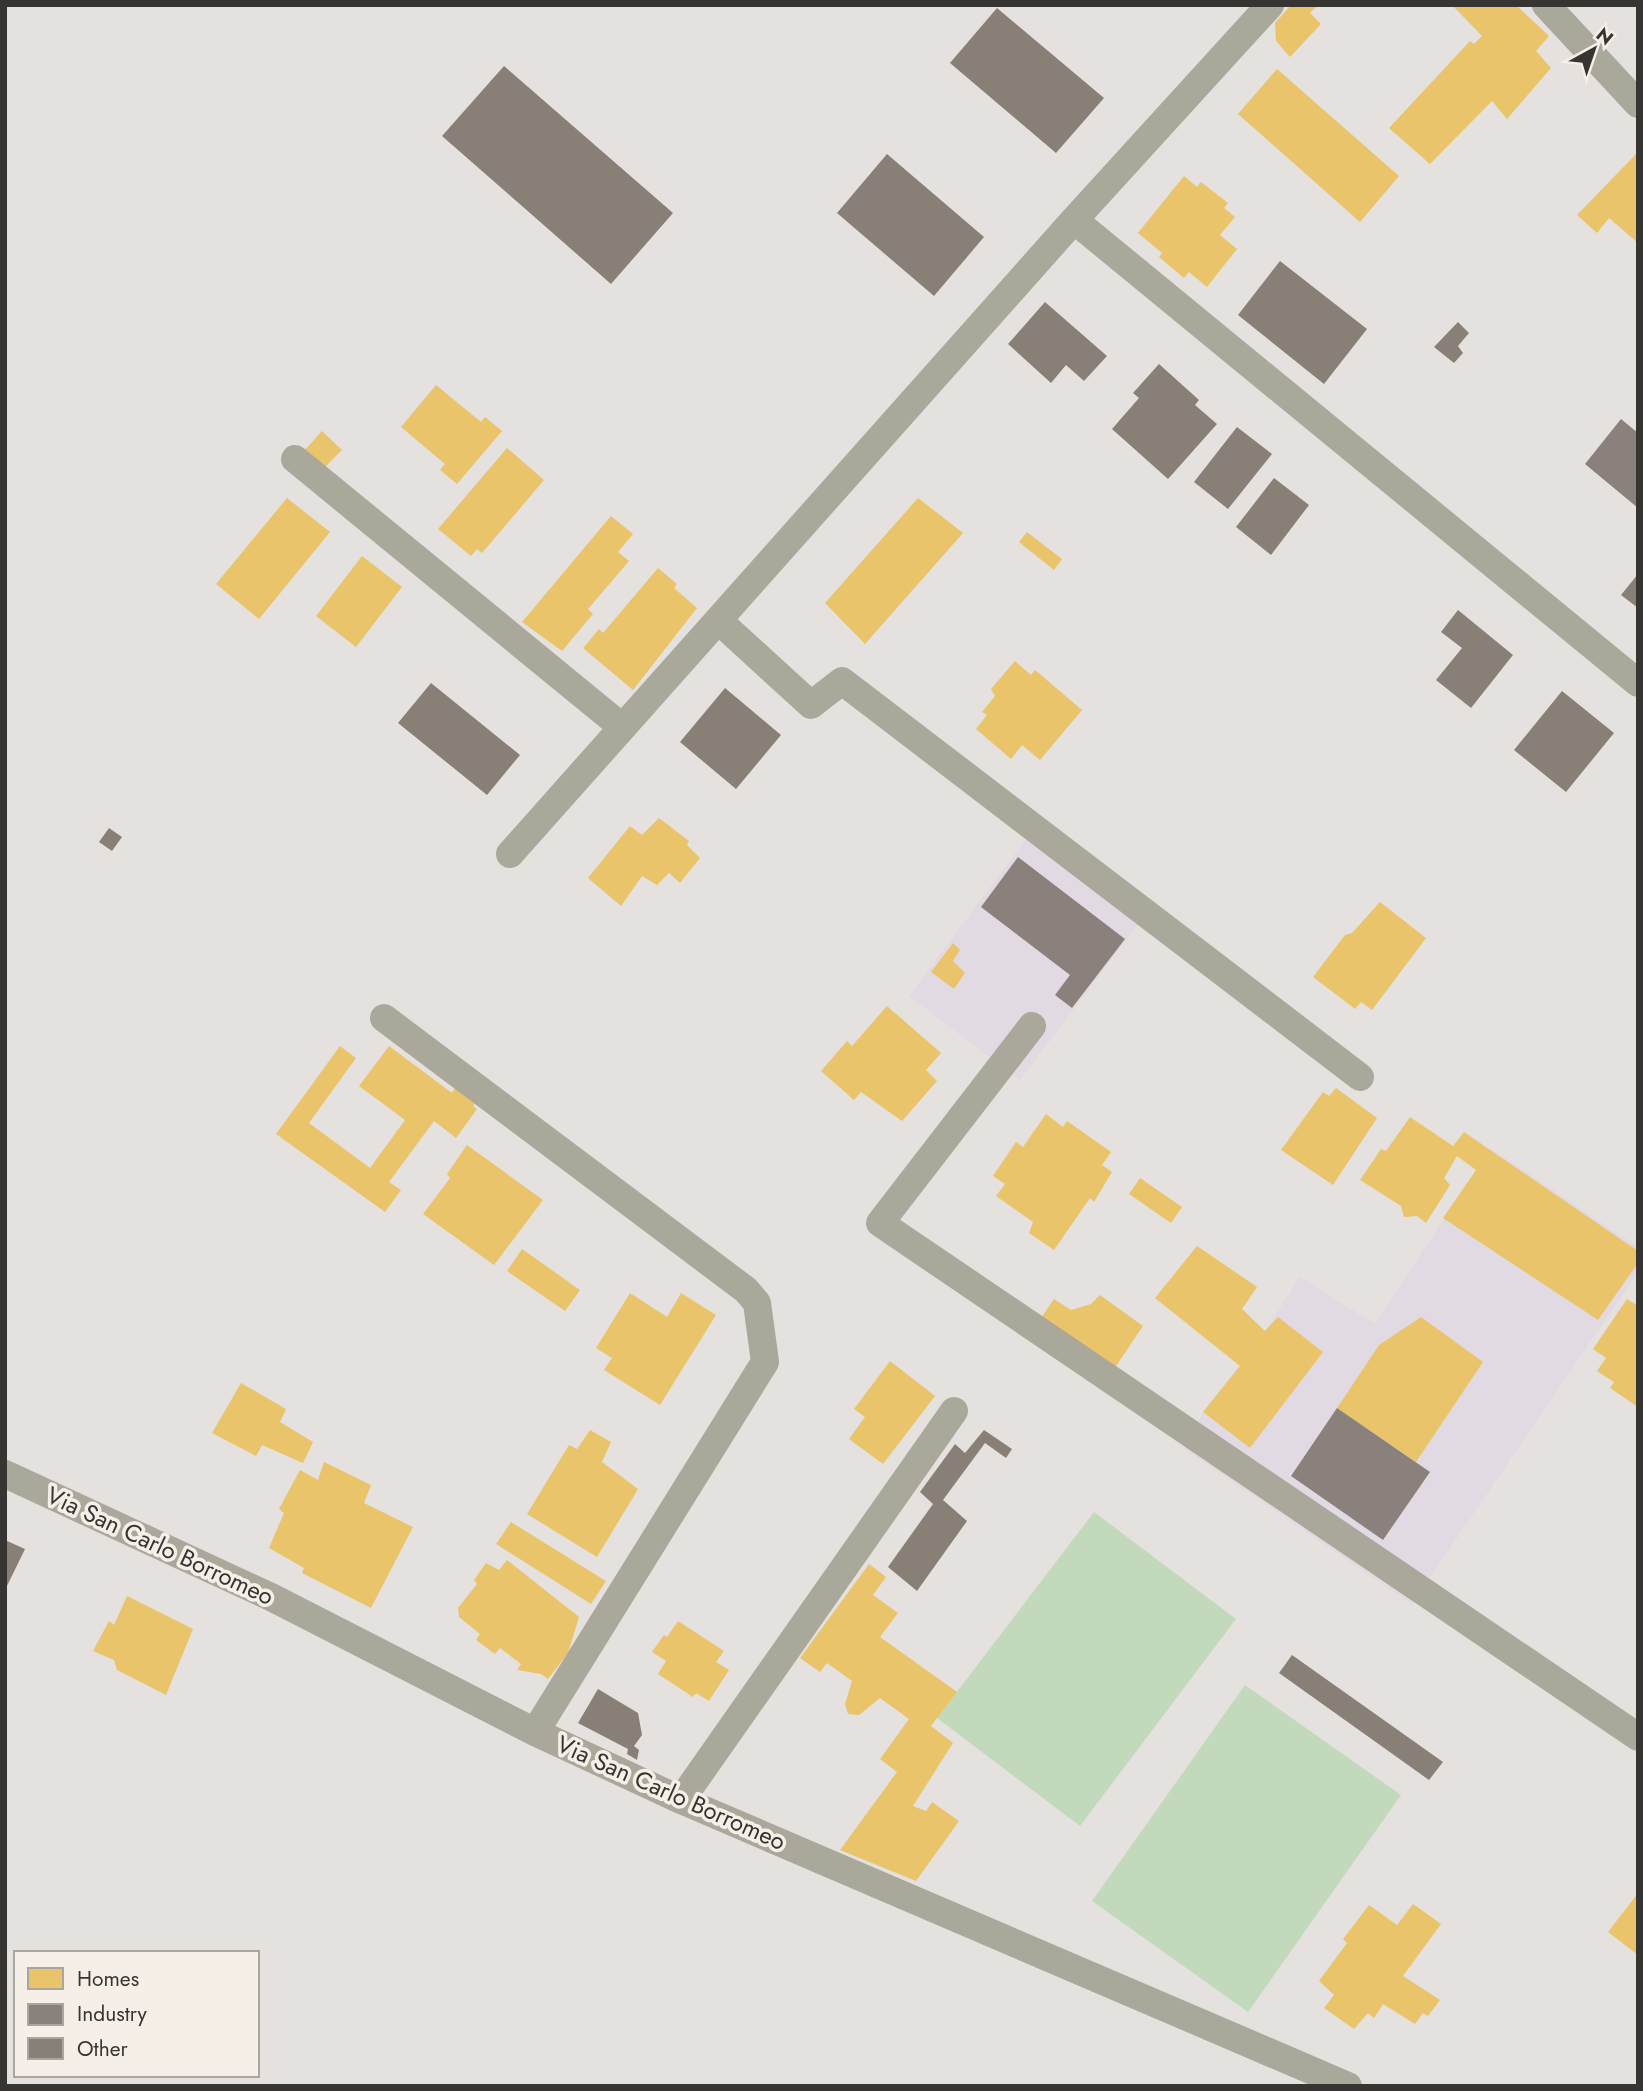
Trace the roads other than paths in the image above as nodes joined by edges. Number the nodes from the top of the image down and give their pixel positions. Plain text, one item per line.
1 (1270, 5) edge
2 (1546, 5) edge
3 (1638, 104) edge
4 (1074, 220) junction
5 (295, 459) dead end
6 (719, 621) junction
7 (1638, 683) edge
8 (622, 727) junction
9 (510, 854) dead end
10 (384, 1018) dead end
11 (1031, 1026) dead end
12 (1360, 1077) dead end
13 (954, 1411) dead end
14 (5, 1474) edge
15 (535, 1732) junction
16 (1638, 1737) edge
17 (681, 1800) junction
18 (1348, 2086) edge

1 - 4 street
2 - 3 street
4 - 6 street
4 - 7 street
5 - 8 street
6 - 8 street
6 - 12 street
8 - 9 street
10 - 15 street
11 - 16 street
13 - 17 street
14 - 15 street, Via San Carlo Borromeo
15 - 17 street, Via San Carlo Borromeo
17 - 18 street, Via San Carlo Borromeo

